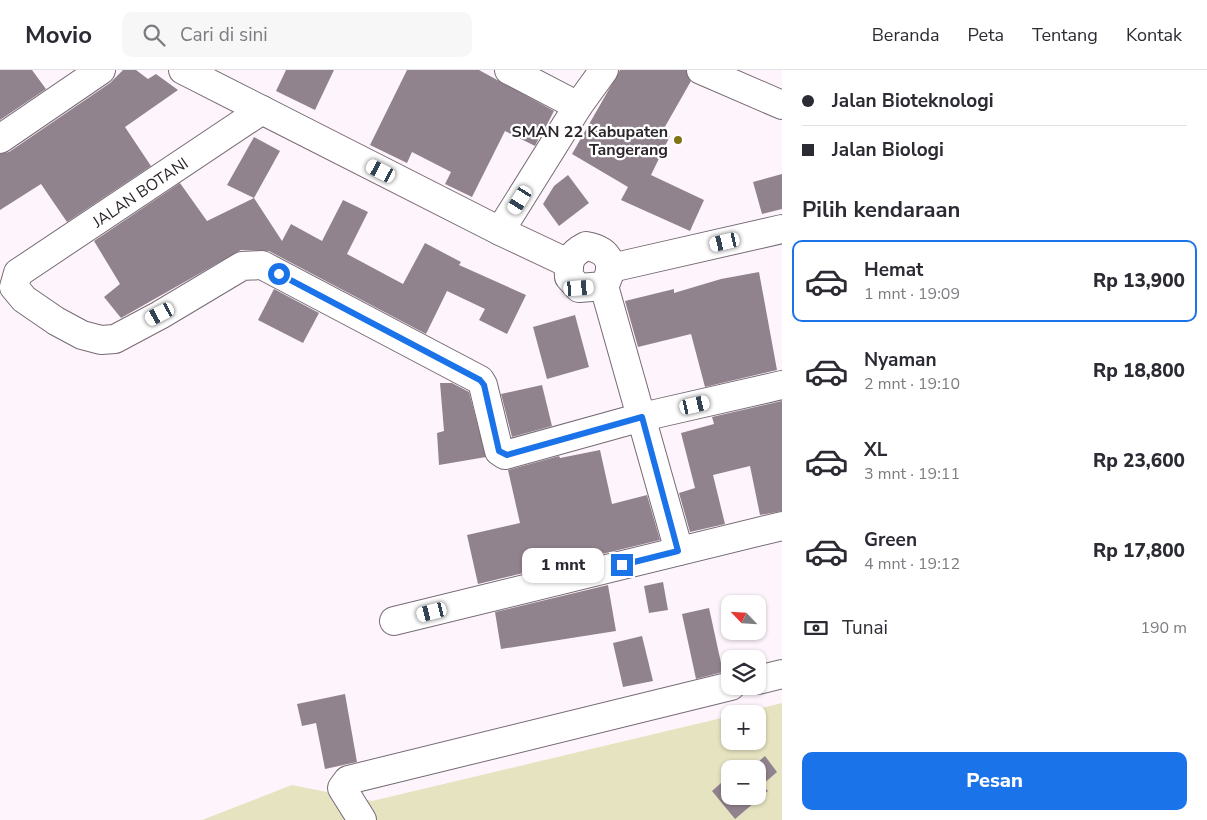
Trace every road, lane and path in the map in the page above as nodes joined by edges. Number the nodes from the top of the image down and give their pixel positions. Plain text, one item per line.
1 (101, 70) edge
2 (183, 70) edge
3 (509, 70) edge
4 (604, 70) edge
5 (701, 70) edge
6 (782, 105) edge
7 (578, 106) junction
8 (262, 110) junction
9 (0, 139) edge
10 (782, 229) edge
11 (500, 231) junction
12 (607, 277) junction
13 (782, 385) edge
14 (642, 417) junction
15 (782, 526) edge
16 (678, 551) junction
17 (394, 621) dead end
18 (782, 674) edge
19 (766, 678) edge
20 (721, 688) edge
21 (362, 820) edge

1 - 9 street
2 - 8 street
3 - 7 street
4 - 7 street
5 - 6 street
7 - 11 street
8 - 11 street
8 - 14 street, JALAN BOTANI
10 - 12 street
11 - 12 street
12 - 14 street
13 - 14 street
14 - 16 street
15 - 16 street
16 - 17 street
18 - 19 street
20 - 21 street

